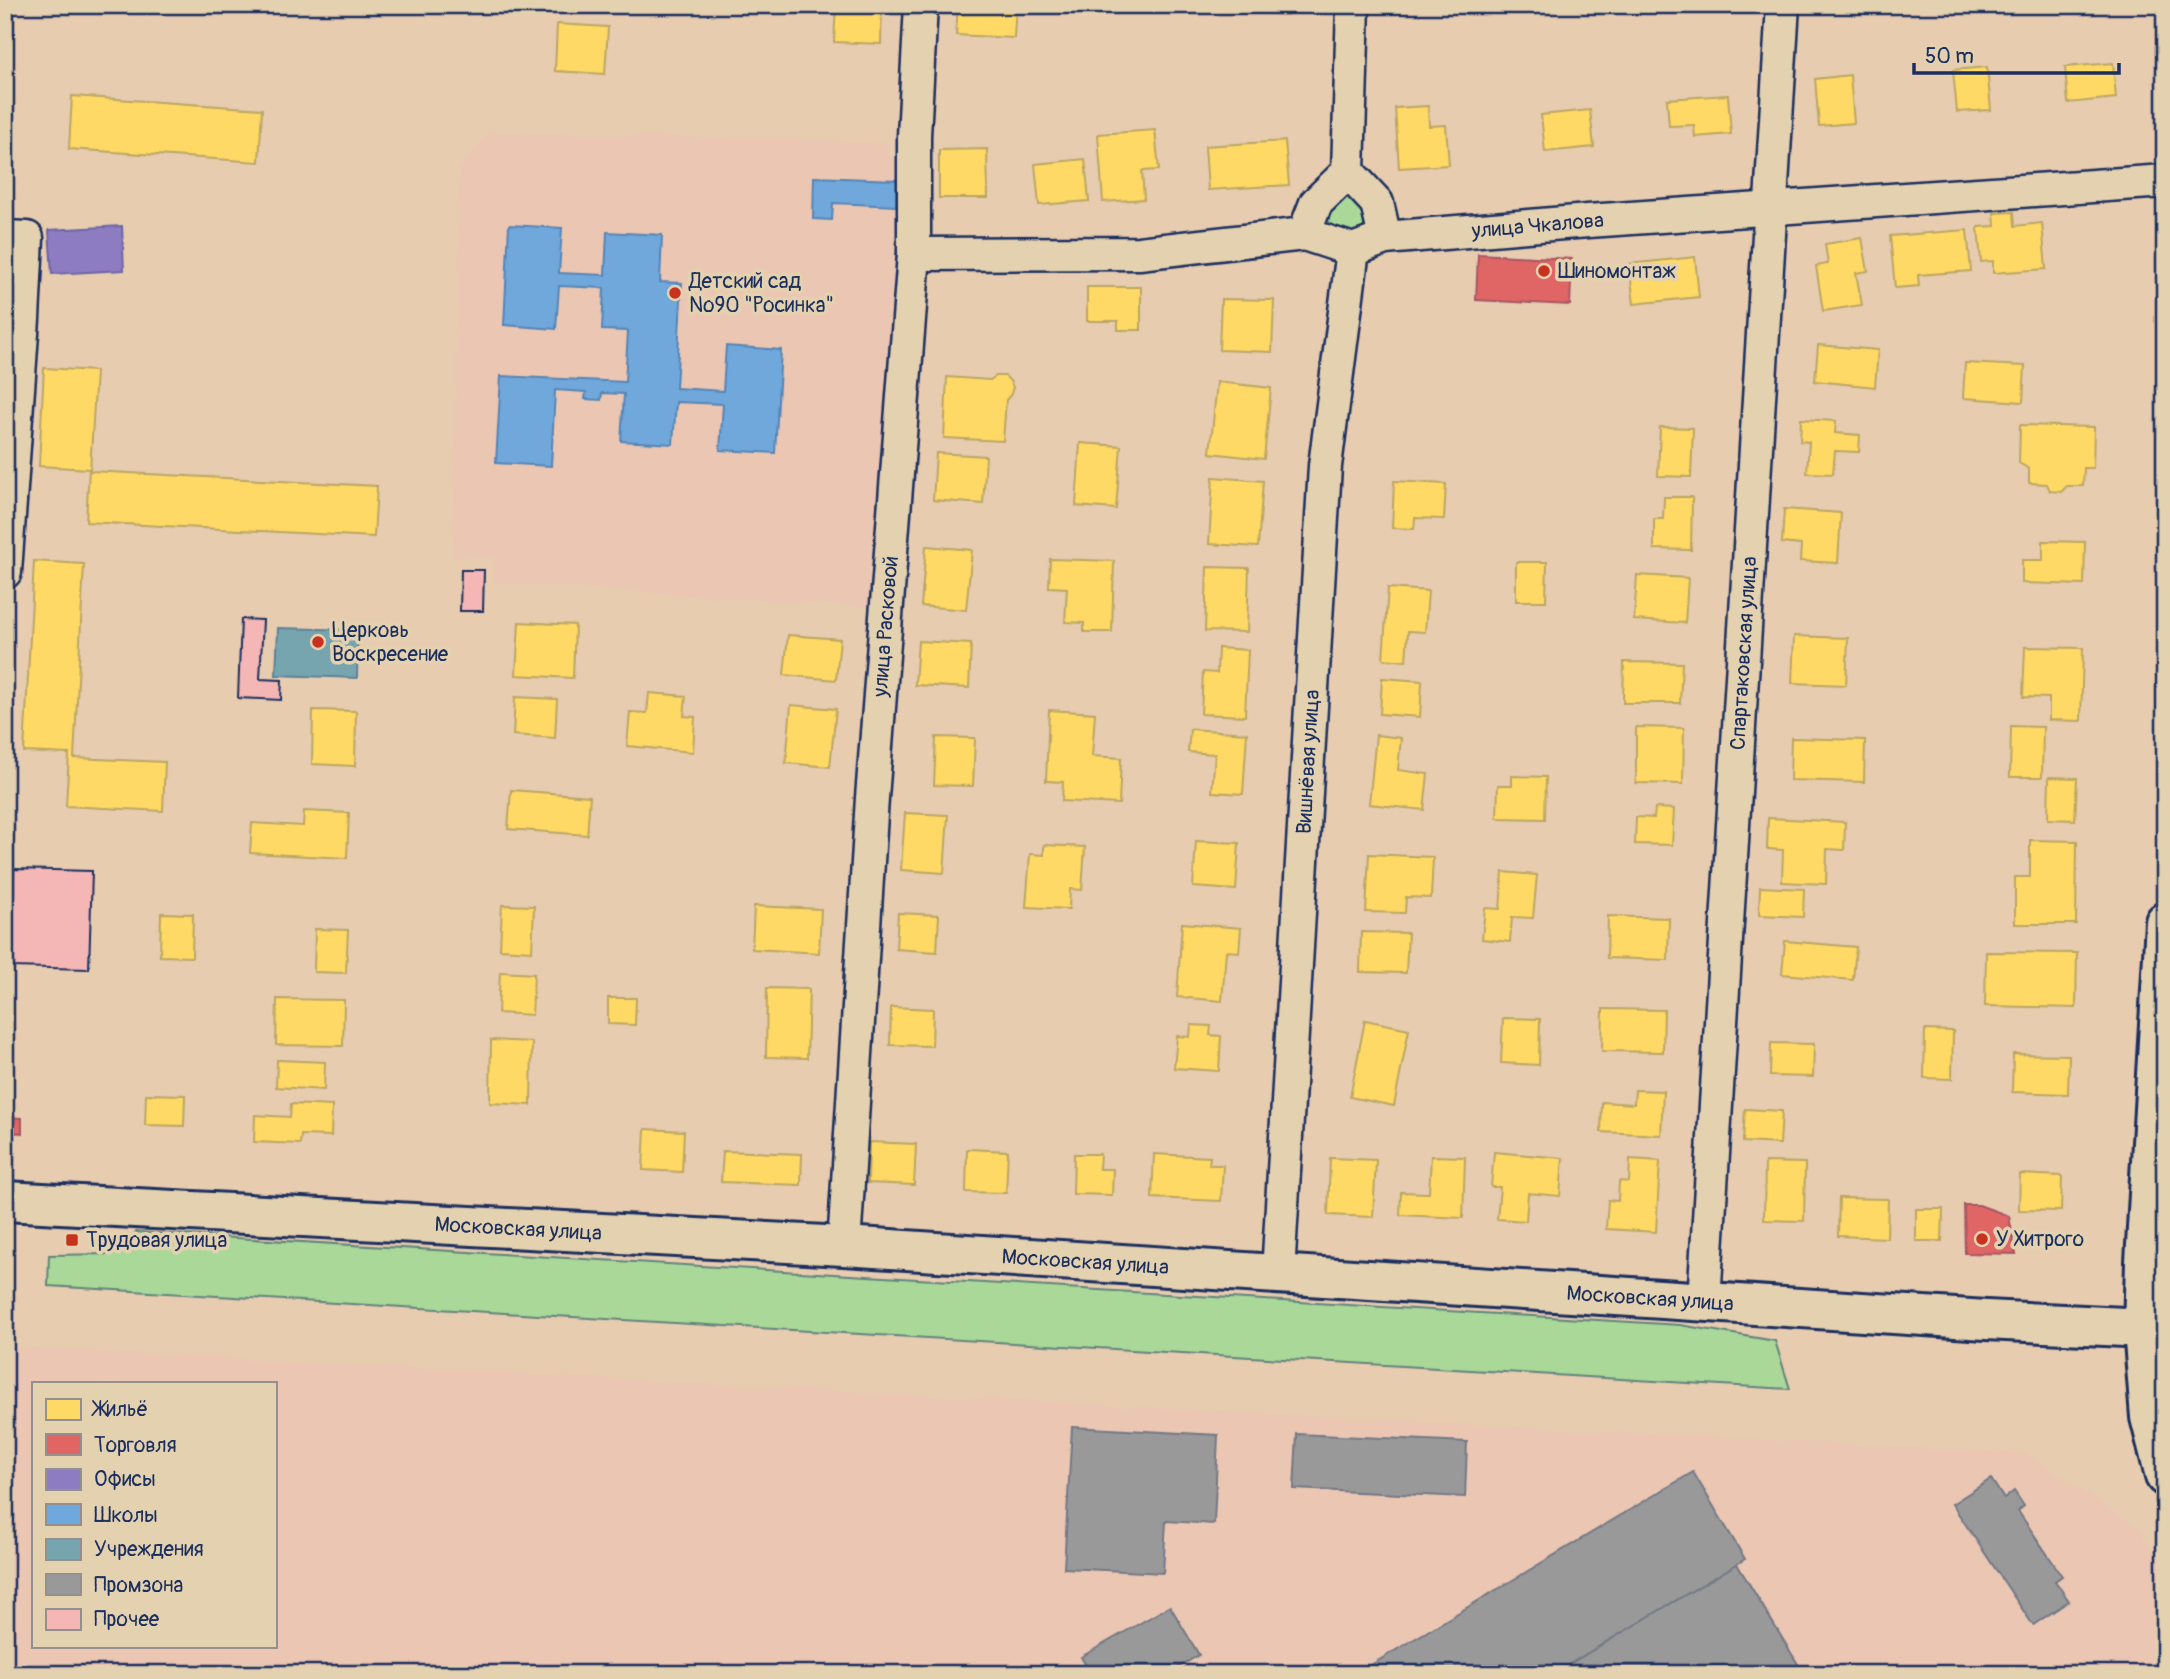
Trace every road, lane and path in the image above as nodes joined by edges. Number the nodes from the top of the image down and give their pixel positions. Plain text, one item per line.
1 (920, 5) edge
2 (1353, 5) edge
3 (1783, 5) edge
4 (1348, 172) junction
5 (2165, 181) edge
6 (1769, 208) junction
7 (1304, 234) junction
8 (16, 238) edge
9 (1385, 238) junction
10 (1353, 250) junction
11 (914, 254) junction
12 (5, 572) edge
13 (2165, 922) edge
14 (5, 1201) edge
15 (844, 1246) junction
16 (1278, 1274) junction
17 (1704, 1301) junction
18 (2154, 1328) edge
19 (2165, 1476) edge

1 - 11 street, улица Расковой
2 - 4 street
3 - 6 street, Спартаковская улица
4 - 7 street
4 - 9 street
5 - 6 street, улица Чкалова
6 - 9 street, улица Чкалова
6 - 17 street, Спартаковская улица
7 - 10 street
7 - 11 street
8 - 12 street
9 - 10 street, улица Чкалова
10 - 16 street, Вишнёвая улица
11 - 15 street, улица Расковой
13 - 18 main road
14 - 15 main road, Московская улица
15 - 16 main road, Московская улица
16 - 17 main road, Московская улица
17 - 18 main road, Московская улица
18 - 19 main road

